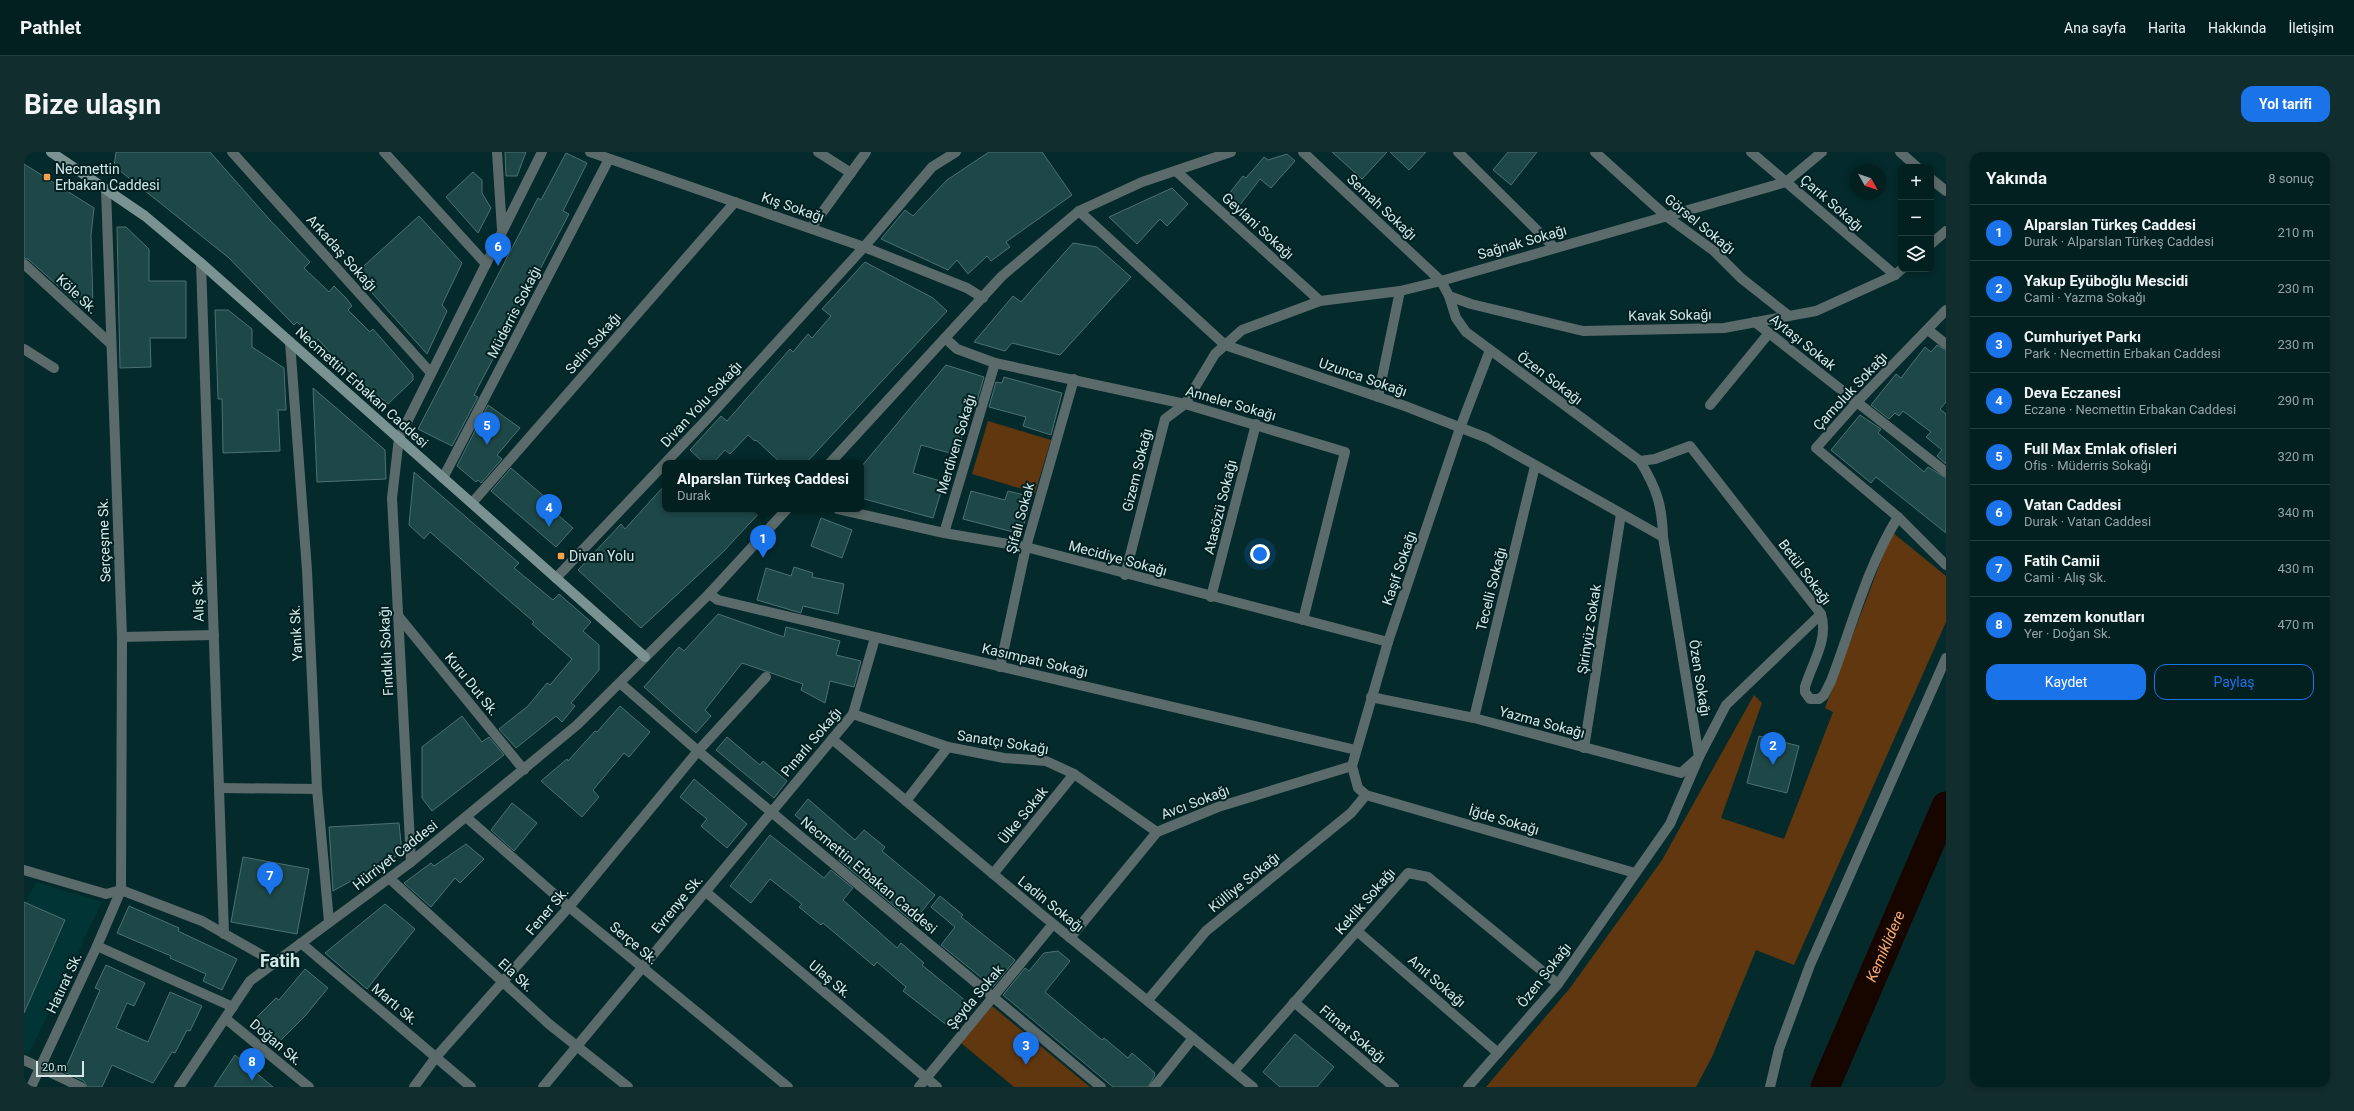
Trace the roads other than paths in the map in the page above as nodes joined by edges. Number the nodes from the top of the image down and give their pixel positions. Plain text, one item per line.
1 (51, 152) edge
2 (232, 152) edge
3 (384, 152) edge
4 (497, 152) edge
5 (542, 152) edge
6 (590, 152) edge
7 (818, 152) edge
8 (866, 152) edge
9 (956, 152) edge
10 (1231, 152) edge
11 (1303, 152) edge
12 (1458, 152) edge
13 (1595, 152) edge
14 (1751, 152) edge
15 (1822, 152) edge
16 (1900, 152) edge
17 (609, 159) junction
18 (1914, 164) edge
19 (1176, 171) junction
20 (851, 173) junction
21 (1934, 181) edge
22 (1786, 182) junction
23 (106, 190) junction
24 (1946, 191) edge
25 (735, 202) junction
26 (1079, 211) junction
27 (1666, 216) junction
28 (811, 228) junction
29 (502, 230) junction
30 (1946, 231) edge
31 (1934, 241) edge
32 (864, 247) junction
33 (1554, 247) junction
34 (201, 263) junction
35 (24, 264) edge
36 (486, 264) junction
37 (1898, 271) edge
38 (1899, 272) edge
39 (1441, 281) junction
40 (1400, 291) junction
41 (1450, 296) junction
42 (983, 298) junction
43 (1320, 301) junction
44 (1946, 310) edge
45 (1789, 316) junction
46 (1755, 322) junction
47 (1928, 330) junction
48 (1769, 333) junction
49 (945, 338) junction
50 (290, 342) junction
51 (111, 344) junction
52 (1946, 344) edge
53 (1225, 345) junction
54 (24, 350) edge
55 (1490, 350) junction
56 (995, 363) junction
57 (54, 368) dead end
58 (431, 373) junction
59 (1074, 379) junction
60 (1378, 397) junction
61 (1856, 403) junction
62 (1185, 404) junction
63 (1710, 405) dead end
64 (1256, 424) junction
65 (1460, 428) junction
66 (399, 438) junction
67 (668, 460) edge
68 (833, 460) edge
69 (1640, 461) junction
70 (662, 466) edge
71 (1535, 466) junction
72 (1946, 472) edge
73 (443, 478) junction
74 (472, 503) junction
75 (784, 512) edge
76 (851, 512) edge
77 (1621, 514) junction
78 (1898, 517) junction
79 (944, 533) junction
80 (1663, 537) junction
81 (1026, 547) junction
82 (1946, 565) edge
83 (1124, 574) junction
84 (556, 578) junction
85 (709, 594) junction
86 (1211, 597) junction
87 (1821, 614) junction
88 (399, 617) junction
89 (1303, 620) junction
90 (214, 635) junction
91 (122, 637) junction
92 (875, 638) junction
93 (1388, 642) junction
94 (645, 657) junction
95 (1946, 658) edge
96 (1000, 666) junction
97 (766, 677) dead end
98 (620, 683) junction
99 (1371, 697) junction
100 (854, 714) junction
101 (1474, 718) junction
102 (832, 739) junction
103 (948, 747) junction
104 (1584, 748) junction
105 (1356, 750) junction
106 (698, 751) junction
107 (1699, 757) junction
108 (1352, 766) junction
109 (524, 770) junction
110 (1074, 774) junction
111 (219, 788) junction
112 (317, 789) junction
113 (1366, 795) junction
114 (906, 801) junction
115 (771, 813) junction
116 (466, 817) junction
117 (1157, 832) junction
118 (411, 862) junction
119 (24, 870) edge
120 (1635, 873) junction
121 (993, 874) junction
122 (389, 878) junction
123 (121, 890) junction
124 (706, 892) junction
125 (569, 907) junction
126 (329, 922) junction
127 (1053, 924) junction
128 (1357, 931) junction
129 (224, 934) junction
130 (1070, 938) junction
131 (301, 942) junction
132 (97, 946) junction
133 (274, 962) junction
134 (642, 968) junction
135 (504, 983) junction
136 (1558, 984) junction
137 (993, 997) junction
138 (1148, 1000) junction
139 (1294, 1002) junction
140 (233, 1007) junction
141 (226, 1019) junction
142 (1193, 1038) junction
143 (577, 1046) junction
144 (1498, 1053) junction
145 (436, 1057) junction
146 (24, 1060) edge
147 (40, 1067) junction
148 (1234, 1071) junction
149 (926, 1078) junction
150 (31, 1087) edge
151 (81, 1087) edge
152 (179, 1087) edge
153 (308, 1087) edge
154 (414, 1087) edge
155 (471, 1087) edge
156 (543, 1087) edge
157 (628, 1087) edge
158 (788, 1087) edge
159 (919, 1087) edge
160 (937, 1087) edge
161 (1101, 1087) edge
162 (1154, 1087) edge
163 (1253, 1087) edge
164 (1394, 1087) edge
165 (1468, 1087) edge
166 (1770, 1087) edge

1 - 23 main road, Necmettin Erbakan Caddesi
2 - 58 street, Arkadaş Sokağı
3 - 36 street
4 - 29 street
5 - 29 street, Fındıklı Sokağı
6 - 17 street, Kış Sokağı
7 - 20 street
8 - 20 street
9 - 32 street, Divan Yolu Sokağı
10 - 19 street
11 - 39 street, Semah Sokağı
12 - 33 street
13 - 27 street, Görsel Sokağı
14 - 22 street, Çarık Sokağı
15 - 22 street, Sağnak Sokağı
16 - 18 street
17 - 25 street, Kış Sokağı
17 - 73 street, Müderris Sokağı
19 - 26 street
19 - 43 street, Geylani Sokağı
20 - 28 street
21 - 24 street
22 - 27 street, Sağnak Sokağı
22 - 37 street, Çarık Sokağı
23 - 34 main road, Necmettin Erbakan Caddesi
23 - 51 street, Serçeşme Sk.
25 - 28 street, Kış Sokağı
25 - 74 street, Selin Sokağı
26 - 42 street
26 - 53 street, Uzunca Sokağı
27 - 33 street, Sağnak Sokağı
27 - 45 street, Görsel Sokağı
28 - 32 street, Kış Sokağı
29 - 36 street, Fındıklı Sokağı
30 - 31 street
32 - 42 street, Kış Sokağı
32 - 67 street, Divan Yolu Sokağı
33 - 39 street, Sağnak Sokağı
34 - 50 main road, Necmettin Erbakan Caddesi
34 - 90 street, Alış Sk.
35 - 51 street, Köle Sk.
36 - 58 street, Fındıklı Sokağı
38 - 45 street, Kavak Sokağı
39 - 40 street, Sağnak Sokağı
39 - 41 street
40 - 43 street, Sağnak Sokağı
40 - 60 street
41 - 46 street, Kavak Sokağı
41 - 55 street, Özen Sokağı
42 - 49 street
43 - 53 street, Sağnak Sokağı
44 - 47 street, Çamoluk Sokağı
45 - 46 street, Kavak Sokağı
46 - 48 street, Aytaşı Sokak
47 - 52 street
47 - 61 street, Çamoluk Sokağı
48 - 61 street, Aytaşı Sokak
48 - 63 street
49 - 56 street, Anneler Sokağı
49 - 68 street
50 - 66 main road, Necmettin Erbakan Caddesi
50 - 112 street, Yanık Sk.
51 - 91 street, Serçeşme Sk.
53 - 60 street, Uzunca Sokağı
53 - 62 street, Gizem Sokağı
54 - 57 street
55 - 65 street, Kaşif Sokağı
55 - 69 street, Özen Sokağı
56 - 59 street, Anneler Sokağı
56 - 79 street, Merdiven Sokağı
58 - 66 street, Fındıklı Sokağı
59 - 62 street, Anneler Sokağı
59 - 81 street, Şifalı Sokak
60 - 65 street, Uzunca Sokağı
61 - 72 street, Aytaşı Sokak
61 - 78 street, Çamoluk Sokağı
62 - 64 street, Anneler Sokağı
62 - 83 street, Gizem Sokağı
64 - 86 street, Atasözü Sokağı
64 - 89 street, Anneler Sokağı
65 - 71 street, Uzunca Sokağı
65 - 93 street, Kaşif Sokağı
66 - 73 main road, Necmettin Erbakan Caddesi
66 - 88 street, Fındıklı Sokağı
69 - 80 street, Özen Sokağı
69 - 87 street, Betül Sokağı
70 - 84 street, Divan Yolu Sokağı
71 - 77 street, Uzunca Sokağı
71 - 101 street, Tecelli Sokağı
73 - 74 main road, Necmettin Erbakan Caddesi
74 - 84 main road, Necmettin Erbakan Caddesi
75 - 85 street, Hürriyet Caddesi
76 - 79 street, Mecidiye Sokağı
77 - 80 street, Uzunca Sokağı
77 - 104 street, Şirinyüz Sokak
78 - 82 street
78 - 87 street, Betül Sokağı
79 - 81 street, Mecidiye Sokağı
80 - 107 street, Özen Sokağı
81 - 83 street, Mecidiye Sokağı
81 - 96 street, Şifalı Sokak
83 - 86 street, Mecidiye Sokağı
84 - 94 main road, Necmettin Erbakan Caddesi
85 - 92 street, Kasımpatı Sokağı
85 - 94 street, Hürriyet Caddesi
86 - 89 street, Mecidiye Sokağı
87 - 107 street
88 - 109 street, Kuru Dut Sk.
88 - 118 street, Fındıklı Sokağı
89 - 93 street, Mecidiye Sokağı
90 - 91 street
90 - 111 street, Alış Sk.
91 - 123 street, Serçeşme Sk.
92 - 96 street, Kasımpatı Sokağı
92 - 100 street, Pınarlı Sokağı
93 - 99 street, Kaşif Sokağı
94 - 98 street, Hürriyet Caddesi
95 - 166 street
96 - 105 street, Kasımpatı Sokağı
97 - 106 street, Fener Sk.
98 - 106 street, Necmettin Erbakan Caddesi
98 - 109 street, Hürriyet Caddesi
99 - 101 street, Yazma Sokağı
99 - 105 street, Kaşif Sokağı
100 - 102 street, Pınarlı Sokağı
100 - 103 street, Sanatçı Sokağı
101 - 104 street, Yazma Sokağı
102 - 114 street, Ladin Sokağı
102 - 115 street, Pınarlı Sokağı
103 - 110 street, Sanatçı Sokağı
103 - 114 street
104 - 107 street, Yazma Sokağı
105 - 108 street, Kaşif Sokağı
106 - 115 street, Necmettin Erbakan Caddesi
106 - 125 street, Fener Sk.
107 - 120 street, Özen Sokağı
108 - 113 street, Kaşif Sokağı
108 - 117 street, Avcı Sokağı
109 - 116 street, Hürriyet Caddesi
110 - 117 street, Sanatçı Sokağı
110 - 121 street, Ülke Sokak
111 - 112 street
111 - 129 street, Alış Sk.
112 - 126 street, Yanık Sk.
113 - 120 street, İğde Sokağı
113 - 138 street, Külliye Sokağı
114 - 121 street, Ladin Sokağı
115 - 124 street, Evrenye Sk.
115 - 137 street, Necmettin Erbakan Caddesi
116 - 118 street, Hürriyet Caddesi
116 - 125 street, Serçe Sk.
117 - 130 street, Avcı Sokağı
118 - 122 street, Hürriyet Caddesi
119 - 123 street
120 - 136 street, Özen Sokağı
121 - 127 street, Ladin Sokağı
122 - 126 street, Hürriyet Caddesi
122 - 135 street, Ela Sk.
123 - 129 street
123 - 132 street, Hatırat Sk.
124 - 134 street, Evrenye Sk.
124 - 149 street, Ulaş Sk.
125 - 134 street, Serçe Sk.
125 - 135 street, Fener Sk.
126 - 131 street, Hürriyet Caddesi
127 - 130 street, Ladin Sokağı
127 - 137 street, Şeyda Sokak
128 - 136 street, Keklik Sokağı
128 - 139 street, Keklik Sokağı
128 - 144 street, Anıt Sokağı
129 - 133 street
130 - 138 street, Ladin Sokağı
131 - 133 street, Hürriyet Caddesi
131 - 145 street, Martı Sk.
132 - 140 street
132 - 147 street, Hatırat Sk.
133 - 140 street, Hürriyet Caddesi
134 - 143 street, Evrenye Sk.
134 - 158 street, Serçe Sk.
135 - 143 street, Ela Sk.
135 - 145 street, Fener Sk.
136 - 144 street, Özen Sokağı
137 - 149 street, Şeyda Sokak
137 - 161 street, Necmettin Erbakan Caddesi
138 - 142 street, Ladin Sokağı
139 - 148 street, Keklik Sokağı
139 - 164 street, Fitnat Sokağı
140 - 141 street, Hürriyet Caddesi
141 - 152 street, Hürriyet Caddesi
141 - 153 street, Doğan Sk.
142 - 148 street, Ladin Sokağı
142 - 162 street
143 - 156 street, Evrenye Sk.
143 - 157 street, Ela Sk.
144 - 165 street, Özen Sokağı
145 - 154 street, Fener Sk.
145 - 155 street, Martı Sk.
146 - 147 street
147 - 150 street, Hatırat Sk.
147 - 151 street
148 - 163 street, Ladin Sokağı
149 - 159 street, Şeyda Sokak
149 - 160 street, Ulaş Sk.

